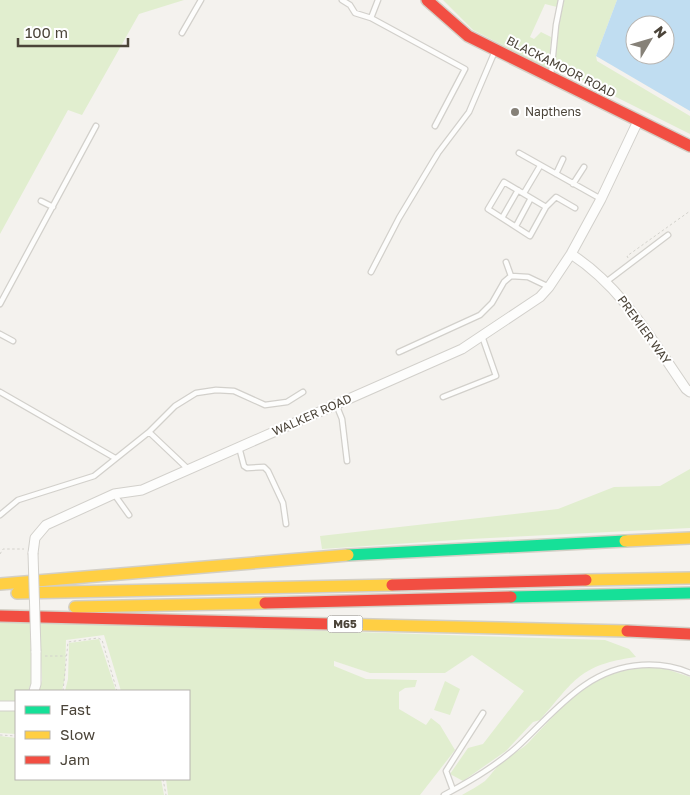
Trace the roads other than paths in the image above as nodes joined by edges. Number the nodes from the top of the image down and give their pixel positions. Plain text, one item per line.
1 (201, 0) edge
2 (342, 0) edge
3 (378, 0) edge
4 (427, 0) edge
5 (562, 0) edge
6 (371, 18) junction
7 (182, 33) dead end
8 (496, 49) junction
9 (551, 76) junction
10 (638, 121) junction
11 (96, 126) dead end
12 (435, 126) dead end
13 (690, 146) edge
14 (519, 153) dead end
15 (563, 159) dead end
16 (540, 166) junction
17 (584, 167) dead end
18 (556, 174) junction
19 (573, 184) junction
20 (518, 190) junction
21 (524, 193) junction
22 (531, 198) junction
23 (601, 199) junction
24 (41, 201) dead end
25 (53, 206) junction
26 (546, 207) junction
27 (575, 208) dead end
28 (502, 218) junction
29 (516, 226) junction
30 (668, 235) dead end
31 (571, 254) junction
32 (506, 262) dead end
33 (371, 272) dead end
34 (511, 276) junction
35 (606, 282) junction
36 (549, 287) junction
37 (0, 304) edge
38 (0, 334) edge
39 (482, 336) junction
40 (13, 341) dead end
41 (399, 352) dead end
42 (0, 392) edge
43 (303, 392) dead end
44 (690, 392) edge
45 (443, 397) dead end
46 (336, 404) junction
47 (149, 432) junction
48 (239, 447) junction
49 (115, 458) junction
50 (347, 461) dead end
51 (188, 469) junction
52 (114, 494) junction
53 (2, 509) edge
54 (128, 515) dead end
55 (0, 516) edge
56 (286, 524) dead end
57 (690, 538) edge
58 (690, 578) edge
59 (0, 584) edge
60 (0, 593) edge
61 (690, 594) edge
62 (0, 608) edge
63 (0, 616) edge
64 (690, 634) edge
65 (690, 673) edge
66 (34, 690) edge
67 (0, 706) edge
68 (15, 706) edge
69 (483, 712) dead end
70 (453, 790) junction
71 (444, 795) edge

1 - 7 lane
2 - 6 lane
3 - 6 lane
4 - 8 main road, BLACKAMOOR ROAD
5 - 9 lane
6 - 12 lane
8 - 9 main road, BLACKAMOOR ROAD
8 - 33 lane
9 - 10 main road, BLACKAMOOR ROAD
10 - 13 main road, BLACKAMOOR ROAD
10 - 23 street, WALKER ROAD
11 - 25 lane
14 - 16 lane
15 - 18 lane
16 - 18 lane
16 - 21 lane
17 - 19 lane
18 - 19 lane
19 - 23 lane
20 - 21 lane
20 - 28 lane
20 - 28 lane
21 - 22 lane
22 - 26 lane
22 - 29 lane
23 - 31 street, WALKER ROAD
24 - 25 lane
25 - 37 lane
26 - 27 lane
26 - 29 lane
28 - 29 lane
30 - 35 lane
31 - 35 street, PREMIER WAY
31 - 36 street, WALKER ROAD
32 - 34 lane
34 - 36 lane
34 - 41 lane
35 - 44 street, PREMIER WAY
36 - 39 street, WALKER ROAD
38 - 40 lane
39 - 45 lane
39 - 46 street, WALKER ROAD
42 - 49 lane
43 - 47 lane
46 - 48 street, WALKER ROAD
46 - 50 lane
47 - 49 lane
47 - 51 lane
48 - 51 street, WALKER ROAD
48 - 56 lane
49 - 53 lane
51 - 52 street, WALKER ROAD
52 - 54 lane
52 - 66 street, WALKER ROAD, bridge
53 - 55 lane
57 - 59 main road
58 - 60 main road
61 - 62 main road, M65
63 - 64 main road, M65
65 - 70 lane
67 - 68 street
69 - 70 lane
70 - 71 lane

